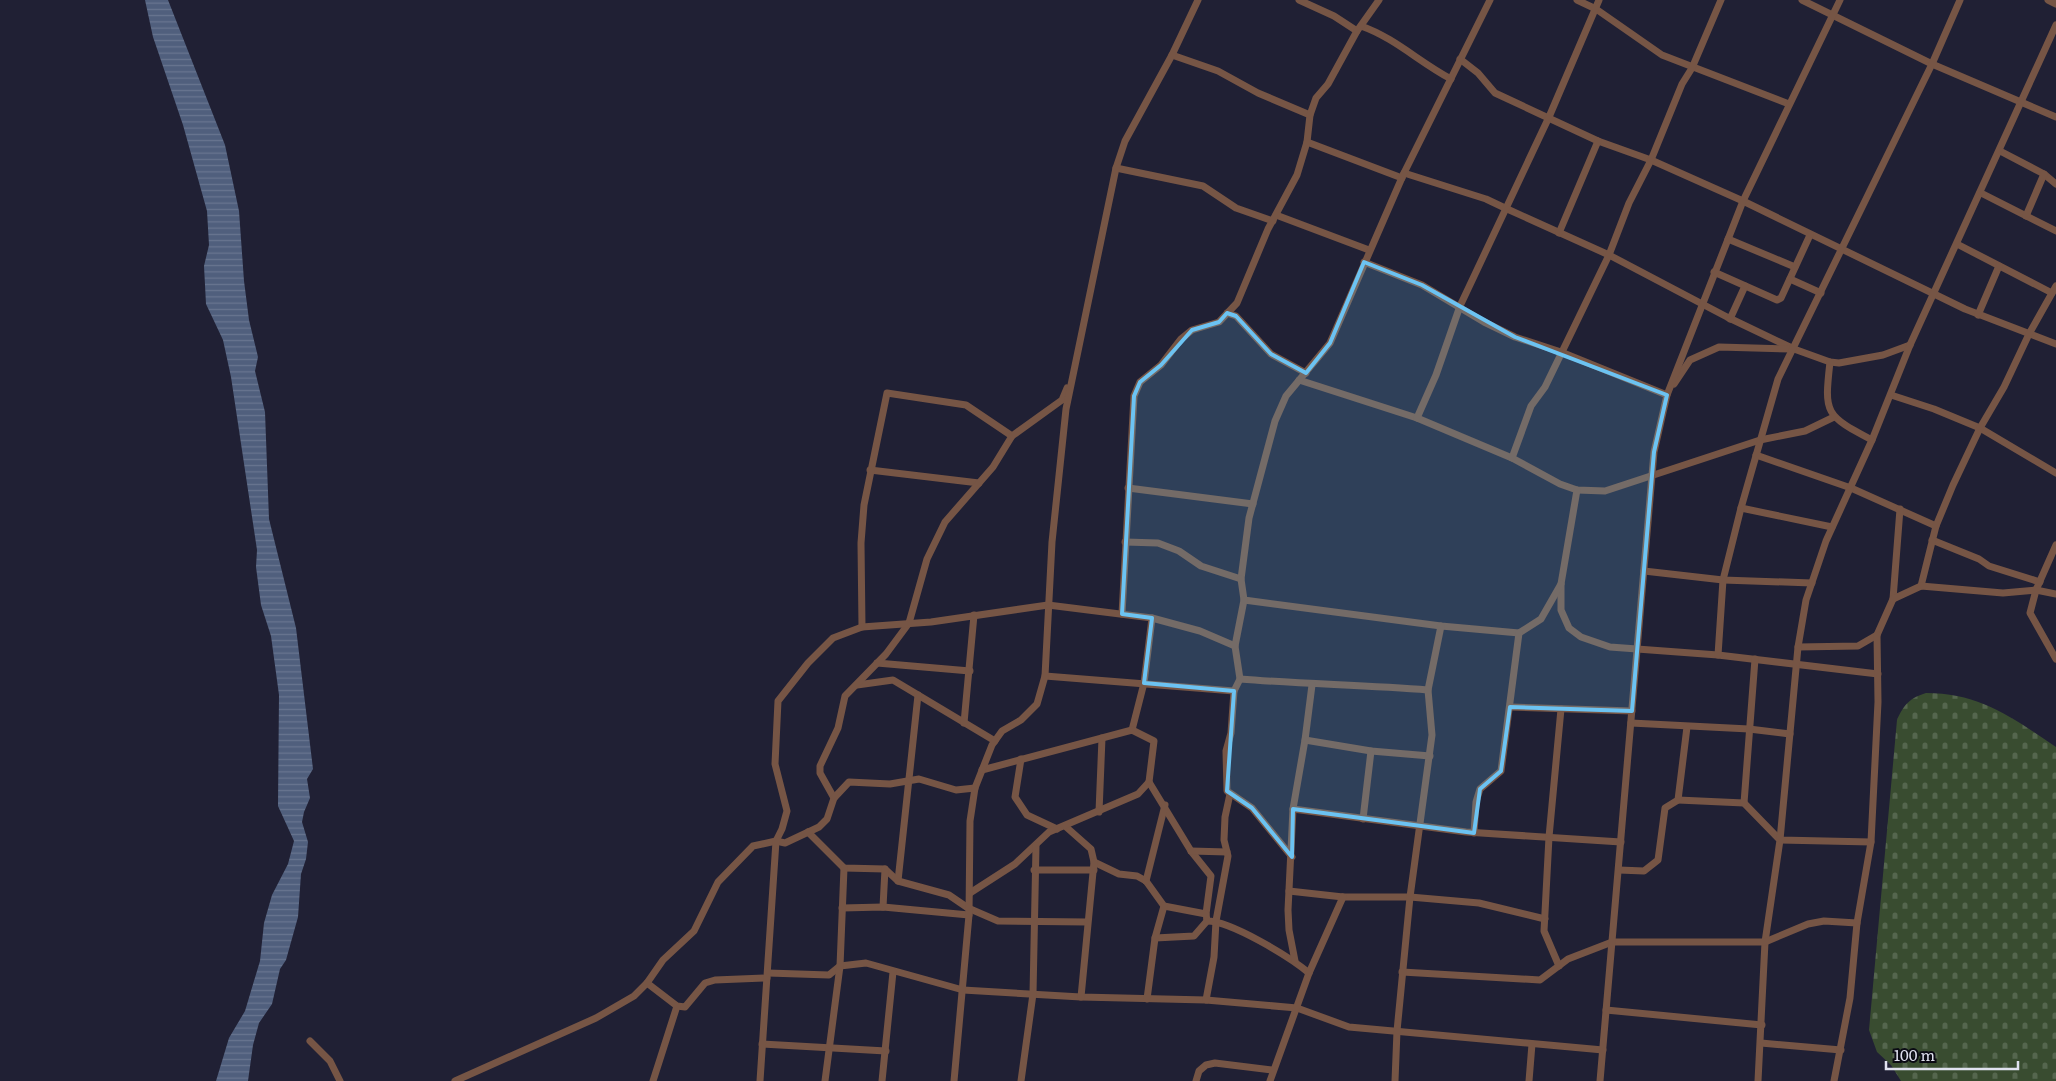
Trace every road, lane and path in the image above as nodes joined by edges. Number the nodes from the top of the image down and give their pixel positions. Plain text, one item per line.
1 (1198, 0) edge
2 (1299, 0) edge
3 (1379, 0) edge
4 (1490, 0) edge
5 (1577, 0) edge
6 (1599, 0) edge
7 (1721, 0) edge
8 (1802, 0) edge
9 (1840, 0) edge
10 (1960, 0) edge
11 (2048, 0) edge
12 (2056, 4) edge
13 (1596, 8) junction
14 (1833, 14) junction
15 (2056, 25) edge
16 (1359, 29) junction
17 (1172, 55) junction
18 (1460, 60) junction
19 (1932, 64) junction
20 (1692, 68) junction
21 (1451, 79) junction
22 (1789, 104) junction
23 (2021, 104) junction
24 (1310, 115) junction
25 (1549, 117) junction
26 (2056, 117) edge
27 (1598, 141) junction
28 (1307, 142) junction
29 (2000, 150) junction
30 (1651, 160) junction
31 (1116, 168) junction
32 (2044, 174) junction
33 (1403, 176) junction
34 (2056, 184) edge
35 (1981, 193) junction
36 (1743, 201) junction
37 (1505, 208) junction
38 (2026, 216) junction
39 (1274, 218) junction
40 (2056, 231) edge
41 (1559, 233) junction
42 (1810, 235) junction
43 (1728, 239) junction
44 (1957, 244) junction
45 (1369, 250) junction
46 (1842, 250) junction
47 (1609, 256) junction
48 (1364, 262) junction
49 (1999, 266) junction
50 (1796, 267) junction
51 (1714, 272) junction
52 (1790, 279) junction
53 (1745, 286) junction
54 (2054, 290) edge
55 (1821, 293) junction
56 (1934, 294) junction
57 (1702, 304) junction
58 (1460, 306) junction
59 (1226, 313) junction
60 (1978, 315) junction
61 (1730, 319) junction
62 (2029, 334) junction
63 (2056, 344) edge
64 (1910, 345) junction
65 (1794, 349) junction
66 (1561, 352) junction
67 (1830, 362) junction
68 (1306, 373) junction
69 (1072, 374) junction
70 (1299, 380) junction
71 (1667, 395) junction
72 (1891, 395) junction
73 (1834, 417) junction
74 (1418, 418) junction
75 (1980, 428) junction
76 (1012, 436) junction
77 (1760, 440) junction
78 (1872, 440) junction
79 (1756, 455) junction
80 (1512, 458) junction
81 (870, 470) junction
82 (2056, 473) edge
83 (1653, 476) junction
84 (979, 483) junction
85 (1128, 488) junction
86 (1851, 488) junction
87 (1577, 490) junction
88 (1253, 504) junction
89 (1741, 508) junction
90 (1900, 509) junction
91 (1936, 526) junction
92 (1832, 527) junction
93 (1932, 540) junction
94 (1125, 542) junction
95 (2056, 545) edge
96 (1644, 571) junction
97 (1241, 579) junction
98 (1724, 580) junction
99 (2040, 582) junction
100 (1812, 583) junction
101 (1561, 584) junction
102 (1921, 586) junction
103 (2036, 590) junction
104 (2056, 594) edge
105 (1893, 599) junction
106 (1244, 600) junction
107 (1048, 605) junction
108 (1122, 614) junction
109 (974, 616) junction
110 (1152, 618) junction
111 (909, 623) junction
112 (1441, 626) junction
113 (862, 627) junction
114 (1519, 634) junction
115 (1877, 635) junction
116 (1235, 646) junction
117 (1798, 647) junction
118 (1638, 650) junction
119 (1718, 655) junction
120 (1755, 659) junction
121 (2056, 659) edge
122 (877, 663) junction
123 (1797, 664) junction
124 (970, 671) junction
125 (1878, 674) junction
126 (1045, 676) junction
127 (1240, 679) junction
128 (1144, 683) junction
129 (857, 685) junction
130 (1312, 685) junction
131 (1428, 690) junction
132 (1234, 691) junction
133 (918, 695) junction
134 (1510, 707) junction
135 (1561, 709) junction
136 (1632, 711) junction
137 (964, 723) junction
138 (1631, 723) junction
139 (1687, 727) junction
140 (1749, 729) junction
141 (1132, 730) junction
142 (1790, 734) junction
143 (1102, 738) junction
144 (1306, 740) junction
145 (995, 741) junction
146 (1371, 750) junction
147 (1430, 756) junction
148 (1021, 759) junction
149 (982, 770) junction
150 (910, 780) junction
151 (1149, 782) junction
152 (975, 788) junction
153 (1230, 794) junction
154 (834, 798) junction
155 (1678, 800) junction
156 (1744, 803) junction
157 (1165, 805) junction
158 (1292, 809) junction
159 (1100, 812) junction
160 (1363, 819) junction
161 (1065, 826) junction
162 (1419, 826) junction
163 (1057, 830) junction
164 (808, 832) junction
165 (1474, 832) junction
166 (1549, 837) junction
167 (1780, 840) junction
168 (776, 841) junction
169 (1621, 842) junction
170 (1871, 842) junction
171 (1036, 846) junction
172 (1191, 851) junction
173 (1227, 852) junction
174 (1292, 857) junction
175 (1094, 862) junction
176 (844, 868) junction
177 (885, 869) junction
178 (1034, 870) junction
179 (1094, 870) junction
180 (1619, 870) junction
181 (1211, 876) junction
182 (1224, 879) junction
183 (898, 881) junction
184 (1146, 881) junction
185 (1289, 891) junction
186 (970, 893) junction
187 (1343, 897) junction
188 (1410, 897) junction
189 (1164, 906) junction
190 (882, 907) junction
191 (842, 908) junction
192 (969, 912) junction
193 (1206, 918) junction
194 (1545, 919) junction
195 (1216, 921) junction
196 (1034, 922) junction
197 (1087, 922) junction
198 (1857, 923) junction
199 (1155, 938) junction
200 (1612, 942) junction
201 (1765, 942) junction
202 (1295, 961) junction
203 (840, 966) junction
204 (1559, 966) junction
205 (894, 972) junction
206 (1402, 972) junction
207 (1310, 973) junction
208 (767, 975) junction
209 (647, 983) junction
210 (963, 990) junction
211 (1033, 994) junction
212 (1081, 998) junction
213 (1146, 999) junction
214 (1206, 1000) junction
215 (677, 1006) junction
216 (1297, 1008) junction
217 (1606, 1010) junction
218 (1762, 1025) junction
219 (1396, 1031) junction
220 (310, 1041) dead end
221 (1761, 1043) junction
222 (762, 1044) junction
223 (1532, 1044) junction
224 (828, 1048) junction
225 (1603, 1050) junction
226 (1841, 1050) junction
227 (886, 1051) junction
228 (1272, 1070) junction
229 (340, 1081) edge
230 (455, 1081) edge
231 (654, 1081) edge
232 (760, 1081) edge
233 (826, 1081) edge
234 (882, 1081) edge
235 (954, 1081) edge
236 (1021, 1081) edge
237 (1196, 1081) edge
238 (1270, 1081) edge
239 (1395, 1081) edge
240 (1529, 1081) edge
241 (1600, 1081) edge
242 (1758, 1081) edge
243 (1834, 1081) edge

1 - 17 street
2 - 16 street
3 - 16 street
4 - 18 street
5 - 13 street
6 - 13 street
7 - 20 street
8 - 14 street
9 - 14 street
10 - 19 street
11 - 12 street
13 - 20 street
13 - 25 street
14 - 19 street
14 - 22 street
15 - 23 street
16 - 21 street
16 - 24 street
17 - 24 street
17 - 31 street
18 - 21 street
18 - 25 street
19 - 23 street
19 - 46 street
20 - 22 street
20 - 30 street
21 - 33 street
22 - 36 street
23 - 26 street
23 - 29 street
24 - 28 street
25 - 27 street
25 - 37 street
27 - 30 street
27 - 41 street
28 - 33 street
28 - 39 street
29 - 32 street
29 - 35 street
30 - 36 street
30 - 47 street
31 - 39 street
31 - 69 street
32 - 34 street
32 - 38 street
33 - 37 street
33 - 45 street
35 - 38 street
35 - 44 street
36 - 42 street
36 - 43 street
37 - 41 street
37 - 58 street
38 - 40 street
39 - 45 street
39 - 59 street
41 - 47 street
42 - 46 street
42 - 50 street
43 - 50 street
43 - 51 street
44 - 49 street
44 - 56 street
45 - 48 street
46 - 55 street
46 - 56 street
47 - 57 street
47 - 66 street
48 - 58 street
48 - 68 street
49 - 54 street
49 - 60 street
50 - 52 street
51 - 53 street
51 - 57 street
52 - 53 street
52 - 55 street
53 - 61 street
54 - 62 street
55 - 65 street
56 - 60 street
56 - 64 street
57 - 61 street
57 - 71 street
58 - 66 street
58 - 74 street
59 - 68 street
59 - 85 street
60 - 62 street
61 - 65 street
62 - 63 street
62 - 75 street
64 - 67 street
64 - 72 street
65 - 67 street
65 - 71 street
65 - 77 street
66 - 71 street
66 - 80 street
67 - 73 street
68 - 70 street
69 - 76 street
69 - 107 street
70 - 74 street
70 - 88 street
71 - 83 street
72 - 75 street
72 - 78 street
73 - 77 street
73 - 78 street
74 - 80 street
75 - 82 street
75 - 91 street
76 - 81 street
76 - 84 street
77 - 79 street
77 - 83 street
78 - 86 street
79 - 86 street
79 - 89 street
80 - 87 street
81 - 84 street
81 - 113 street
83 - 87 street
83 - 96 street
84 - 111 street
85 - 88 street
85 - 94 street
86 - 90 street
86 - 92 street
87 - 101 street
88 - 97 street
89 - 92 street
89 - 98 street
90 - 91 street
90 - 105 street
91 - 93 street
92 - 100 street
93 - 99 street
93 - 102 street
94 - 97 street
94 - 108 street
95 - 99 street
96 - 98 street
96 - 118 street
97 - 106 street
98 - 100 street
98 - 119 street
99 - 103 street
100 - 117 street
101 - 114 street
101 - 118 street
102 - 103 street
102 - 105 street
103 - 104 street
103 - 121 street
105 - 115 street
106 - 112 street
106 - 116 street
107 - 108 street
107 - 109 street
107 - 126 street
108 - 110 street
109 - 111 street
109 - 124 street
110 - 116 street
110 - 128 street
111 - 113 street
111 - 122 street
112 - 114 street
112 - 131 street
113 - 168 street
114 - 134 street
115 - 117 street
115 - 125 street
116 - 127 street
117 - 123 street
118 - 119 street
118 - 136 street
119 - 120 street
120 - 123 street
120 - 140 street
122 - 124 street
122 - 129 street
123 - 125 street
123 - 142 street
124 - 137 street
125 - 170 street
126 - 128 street
126 - 145 street
127 - 130 street
127 - 132 street
128 - 132 street
128 - 141 street
129 - 133 street
129 - 154 street
130 - 131 street
130 - 144 street
131 - 147 street
132 - 153 street
133 - 137 street
133 - 150 street
134 - 135 street
134 - 165 street
135 - 136 street
135 - 166 street
136 - 138 street
137 - 145 street
138 - 139 street
138 - 169 street
139 - 140 street
139 - 155 street
140 - 142 street
140 - 156 street
141 - 143 street
141 - 151 street
142 - 167 street
143 - 148 street
143 - 159 street
144 - 146 street
144 - 158 street
145 - 149 street
146 - 147 street
146 - 160 street
147 - 162 street
148 - 149 street
148 - 163 street
149 - 152 street
150 - 152 street
150 - 154 street
150 - 183 street
151 - 157 street
151 - 159 street
152 - 186 street
153 - 173 street
153 - 174 street
154 - 164 street
155 - 156 street
155 - 180 street
156 - 167 street
157 - 172 street
157 - 184 street
158 - 160 street
158 - 174 street
159 - 161 street
160 - 162 street
161 - 163 street
161 - 175 street
162 - 165 street
162 - 188 street
163 - 171 street
164 - 168 street
164 - 176 street
165 - 166 street
166 - 169 street
166 - 194 street
167 - 170 street
167 - 201 street
168 - 208 street
168 - 209 street
169 - 180 street
170 - 198 street
171 - 178 street
171 - 186 street
172 - 173 street
172 - 181 street
173 - 182 street
174 - 185 street
175 - 179 street
175 - 184 street
176 - 177 street
176 - 191 street
177 - 183 street
177 - 190 street
178 - 179 street
178 - 196 street
179 - 197 street
180 - 200 street
181 - 182 street
181 - 193 street
182 - 195 street
183 - 192 street
184 - 189 street
185 - 187 street
185 - 202 street
186 - 192 street
187 - 188 street
187 - 207 street
188 - 194 street
188 - 206 street
189 - 193 street
189 - 199 street
190 - 191 street
190 - 192 street
191 - 203 street
192 - 196 street
192 - 210 street
193 - 195 street
193 - 199 street
194 - 204 street
195 - 202 street
195 - 214 street
196 - 197 street
196 - 211 street
197 - 212 street
198 - 201 street
198 - 226 street
199 - 213 street
200 - 201 street
200 - 204 street
200 - 217 street
201 - 218 street
202 - 207 street
203 - 205 street
203 - 208 street
203 - 224 street
204 - 206 street
205 - 210 street
205 - 227 street
206 - 219 street
207 - 216 street
208 - 215 street
208 - 222 street
209 - 215 street
209 - 230 street
210 - 211 street
210 - 235 street
211 - 212 street
211 - 236 street
212 - 213 street
213 - 214 street
214 - 216 street
215 - 231 street
216 - 219 street
216 - 228 street
217 - 218 street
217 - 225 street
218 - 221 street
219 - 223 street
219 - 239 street
220 - 229 street
221 - 226 street
221 - 242 street
222 - 224 street
222 - 232 street
223 - 225 street
223 - 240 street
224 - 227 street
224 - 233 street
225 - 241 street
226 - 243 street
227 - 234 street
228 - 237 street
228 - 238 street

